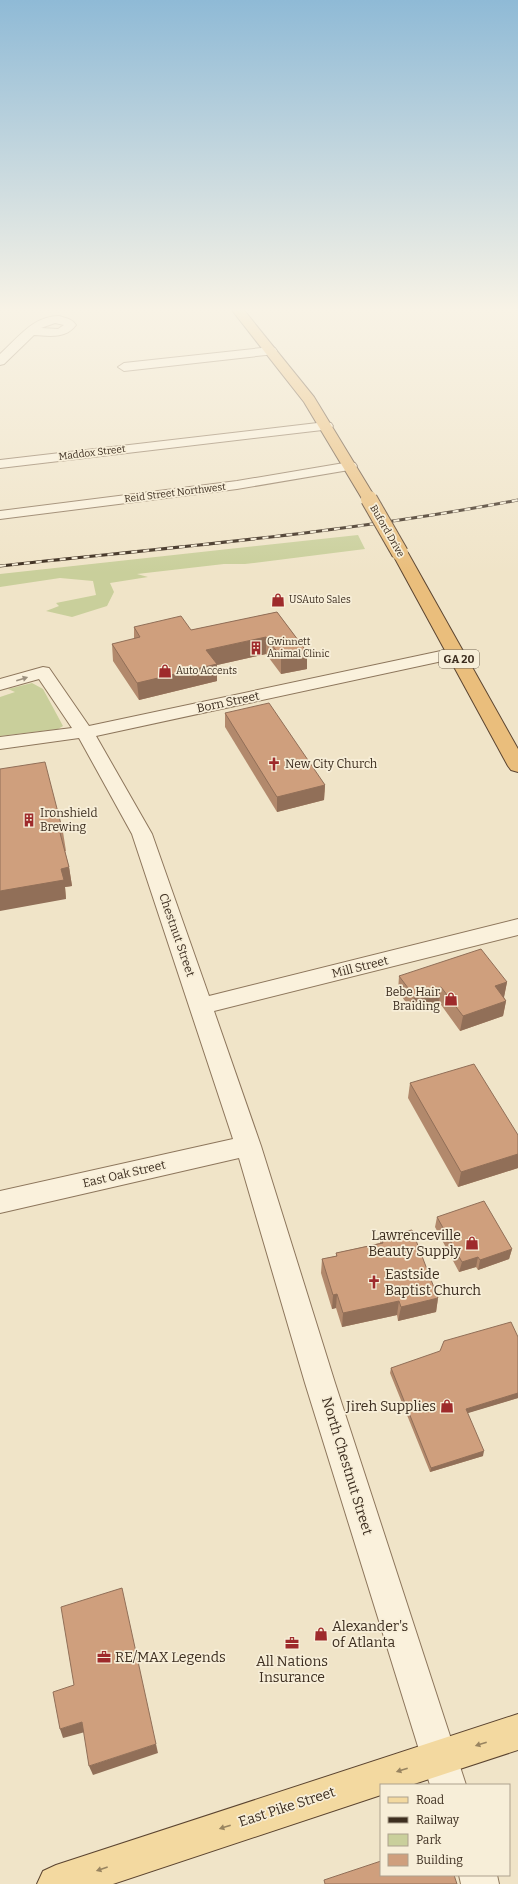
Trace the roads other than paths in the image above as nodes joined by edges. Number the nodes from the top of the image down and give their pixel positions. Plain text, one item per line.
1 (305, 397) edge
2 (326, 426) junction
3 (0, 464) edge
4 (350, 466) junction
5 (0, 515) edge
6 (455, 652) junction
7 (0, 685) edge
8 (85, 733) junction
9 (0, 743) edge
10 (518, 766) edge
11 (518, 927) edge
12 (201, 1006) junction
13 (248, 1146) junction
14 (0, 1202) edge
15 (518, 1732) edge
16 (444, 1772) edge
17 (402, 1784) edge
18 (380, 1790) edge
19 (56, 1884) edge

1 - 2 highway, Buford Drive / GA 20
2 - 3 street, Maddox Street
2 - 4 highway, Buford Drive / GA 20
4 - 5 street, Reid Street Northwest
4 - 6 highway, Buford Drive / GA 20, bridge
6 - 8 street, Born Street
6 - 10 highway, Buford Drive / GA 20
7 -> 8 street, Chestnut Street
8 - 9 street, Born Street
8 - 12 street, Chestnut Street
11 - 12 street, Mill Street
12 - 13 street, Chestnut Street
13 - 14 street, East Oak Street
13 - 16 street, North Chestnut Street
15 -> 16 main road, East Pike Street
16 -> 17 main road, East Pike Street
18 -> 19 main road, East Pike Street

